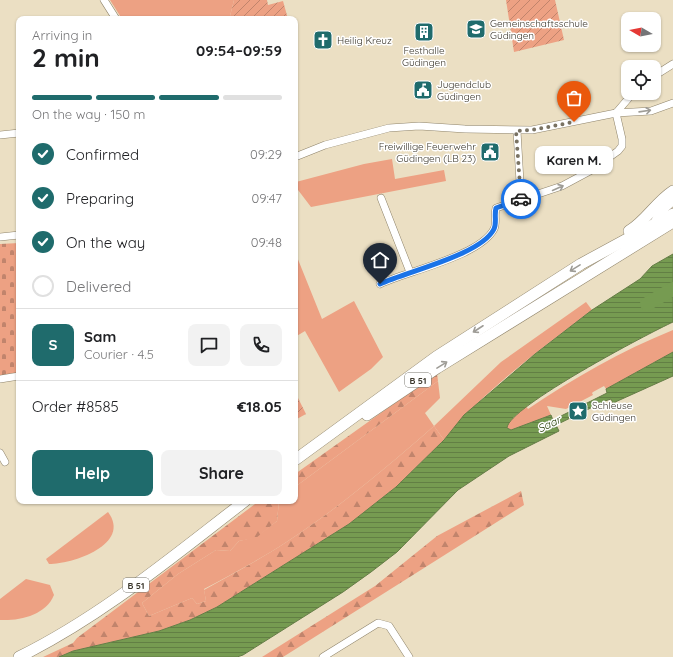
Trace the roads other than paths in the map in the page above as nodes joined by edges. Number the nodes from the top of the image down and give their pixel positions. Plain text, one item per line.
1 (104, 0) edge
2 (114, 16) edge
3 (673, 64) edge
4 (661, 72) edge
5 (627, 100) edge
6 (673, 103) edge
7 (616, 112) junction
8 (516, 131) junction
9 (16, 133) edge
10 (0, 135) edge
11 (298, 156) edge
12 (673, 191) edge
13 (381, 198) dead end
14 (521, 199) junction
15 (673, 199) edge
16 (673, 214) edge
17 (673, 222) edge
18 (656, 223) junction
19 (16, 235) edge
20 (0, 237) edge
21 (632, 246) junction
22 (608, 248) junction
23 (410, 272) junction
24 (380, 284) dead end
25 (16, 376) edge
26 (0, 379) edge
27 (0, 453) edge
28 (298, 458) edge
29 (5, 462) dead end
30 (298, 464) edge
31 (241, 504) edge
32 (19, 657) edge
33 (323, 657) edge
34 (409, 657) edge

1 - 2 street
3 - 4 street
5 - 7 street
7 -> 6 street
7 - 8 street
14 -> 7 street
8 - 11 street
8 - 14 street
9 - 10 street
12 - 22 main road
13 - 23 street
14 - 23 street
15 - 18 main road
16 - 18 main road, B 51
17 - 21 main road, B 51
18 - 21 main road
18 - 22 main road, B 51
19 - 20 street
30 -> 21 main road, B 51
22 -> 28 main road, B 51
23 - 24 street
25 - 26 street
27 - 29 street
31 - 32 main road, B 51
33 - 34 street

